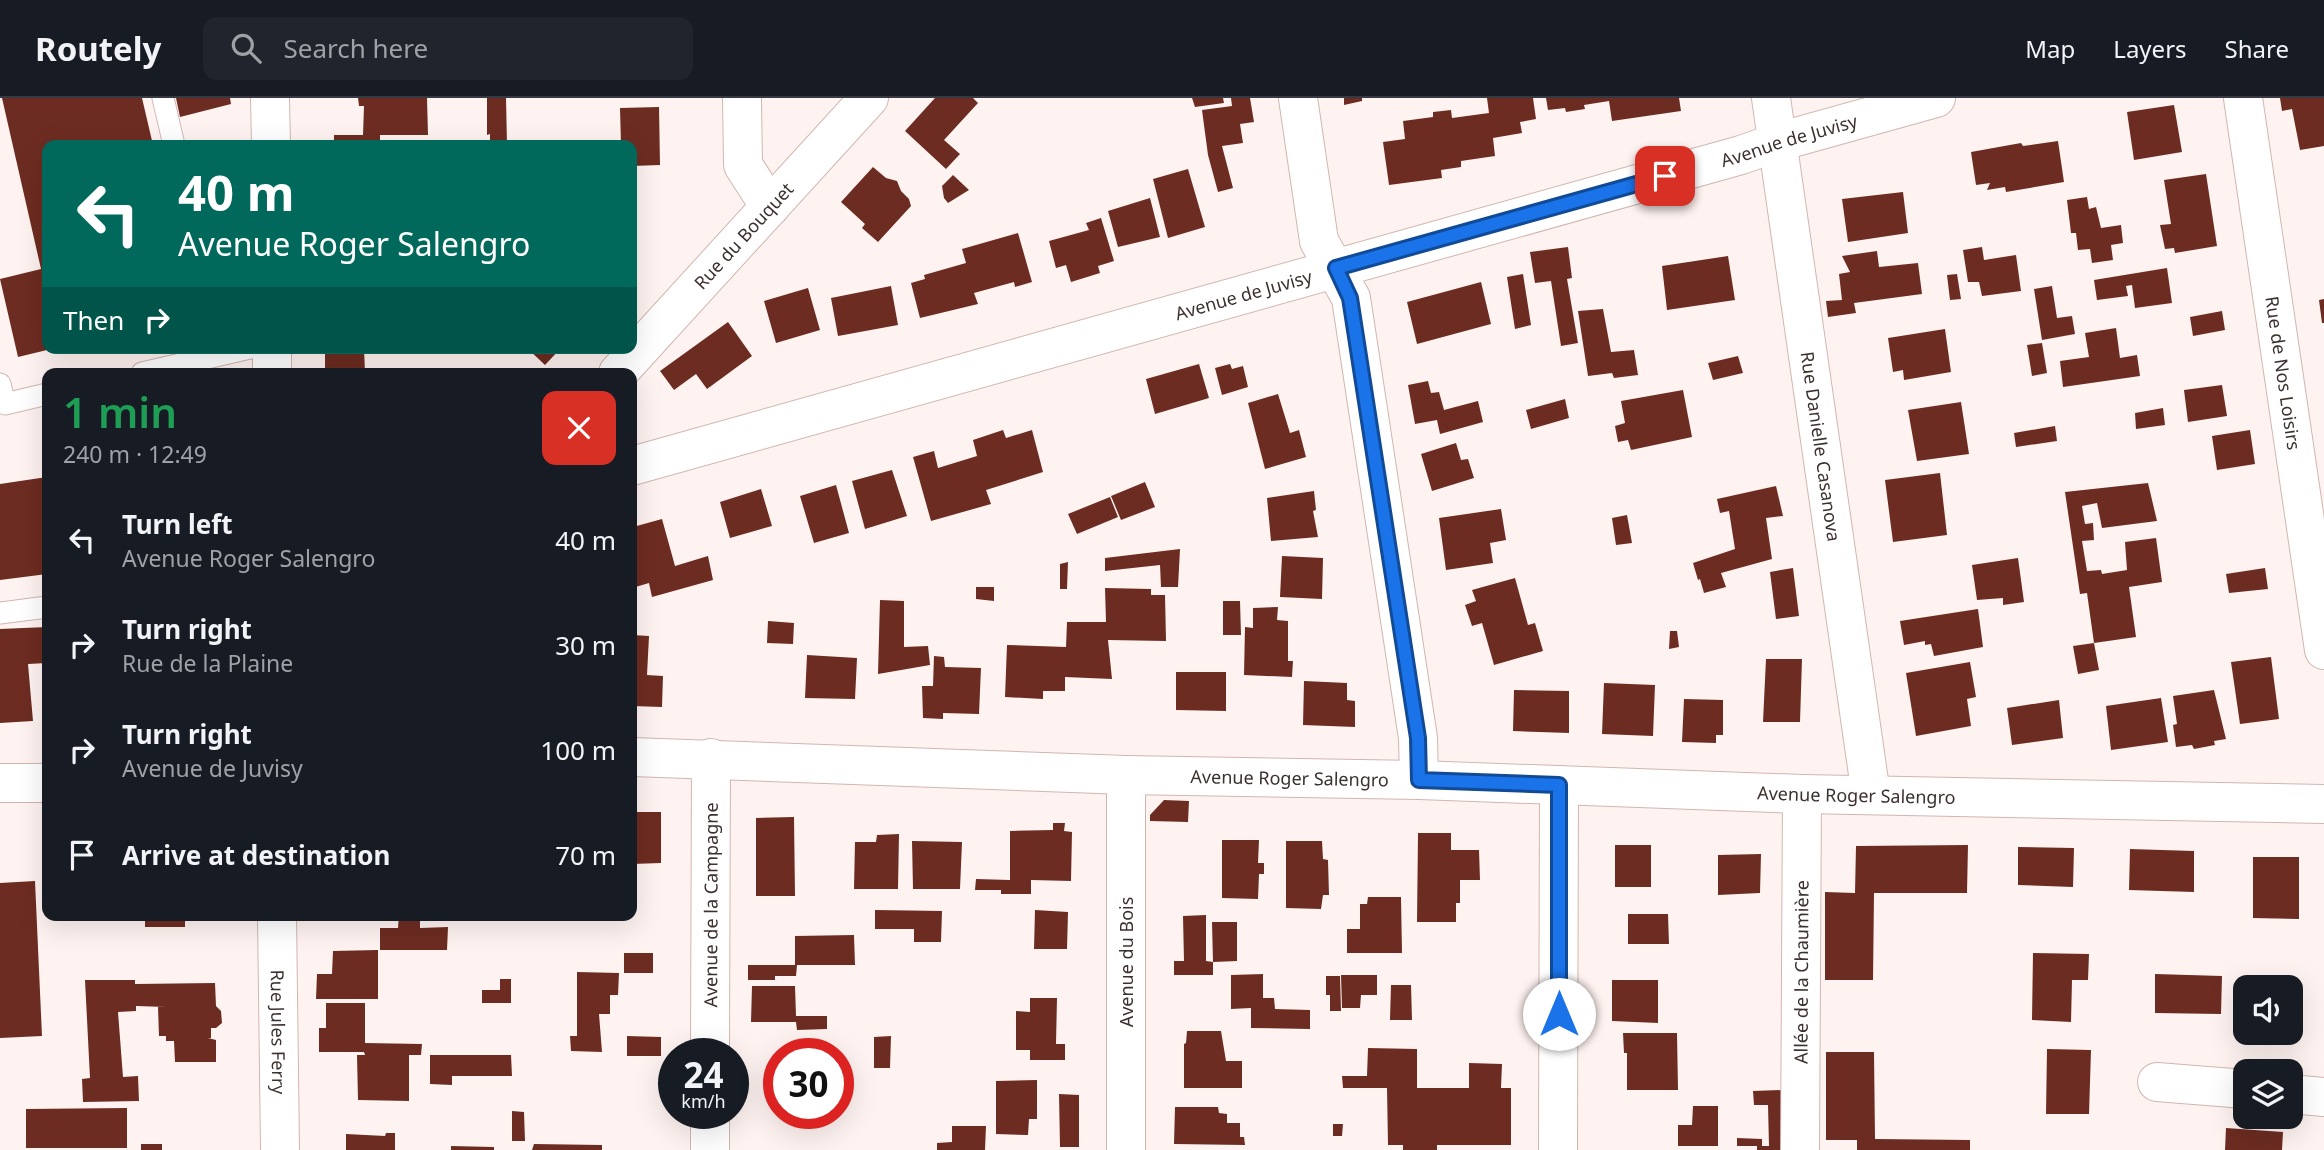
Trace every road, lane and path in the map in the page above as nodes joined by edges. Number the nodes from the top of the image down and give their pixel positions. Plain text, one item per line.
1 (163, 98) edge
2 (270, 98) edge
3 (742, 98) edge
4 (869, 98) edge
5 (1298, 98) edge
6 (1771, 98) edge
7 (1936, 98) edge
8 (2242, 98) edge
9 (173, 140) edge
10 (271, 140) edge
11 (1778, 142) junction
12 (770, 207) junction
13 (1336, 268) junction
14 (637, 352) edge
15 (213, 354) edge
16 (635, 354) edge
17 (161, 368) edge
18 (623, 368) edge
19 (0, 384) edge
20 (42, 395) edge
21 (637, 465) edge
22 (42, 608) edge
23 (0, 613) edge
24 (2324, 650) edge
25 (637, 757) edge
26 (711, 758) junction
27 (1126, 775) junction
28 (1419, 780) junction
29 (0, 783) edge
30 (42, 783) edge
31 (1559, 785) junction
32 (1802, 794) junction
33 (1871, 795) junction
34 (2324, 804) edge
35 (277, 921) edge
36 (710, 1038) edge
37 (2157, 1082) dead end
38 (2233, 1089) edge
39 (2303, 1095) edge
40 (2324, 1097) edge
41 (710, 1129) edge
42 (279, 1150) edge
43 (710, 1150) edge
44 (1126, 1150) edge
45 (1558, 1150) edge
46 (1800, 1150) edge

1 - 9 lane
2 - 10 street
3 - 12 street
4 - 12 street, Rue du Bouquet
5 - 13 street
6 - 11 street, Rue Danielle Casanova
7 - 11 street, Avenue de Juvisy
8 - 24 street, Rue de Nos Loisirs
11 - 13 street, Avenue de Juvisy
11 - 33 street, Rue Danielle Casanova
12 - 14 street, Rue du Bouquet
13 - 21 street, Avenue de Juvisy
13 - 28 street
15 - 17 lane
16 - 18 street, Rue du Bouquet
19 - 20 lane
22 - 23 lane
25 - 26 street, Avenue Roger Salengro
26 - 27 street, Avenue Roger Salengro
26 - 36 street, Avenue de la Campagne
27 - 28 street, Avenue Roger Salengro
27 - 44 street, Avenue du Bois
28 - 31 street, Avenue Roger Salengro
29 - 30 street
31 - 32 street, Avenue Roger Salengro
31 - 45 street
32 - 33 street, Avenue Roger Salengro
32 - 46 street, Allée de la Chaumière
33 - 34 street, Avenue Roger Salengro
35 - 42 street, Rue Jules Ferry
37 - 38 street
39 - 40 street
41 - 43 street

